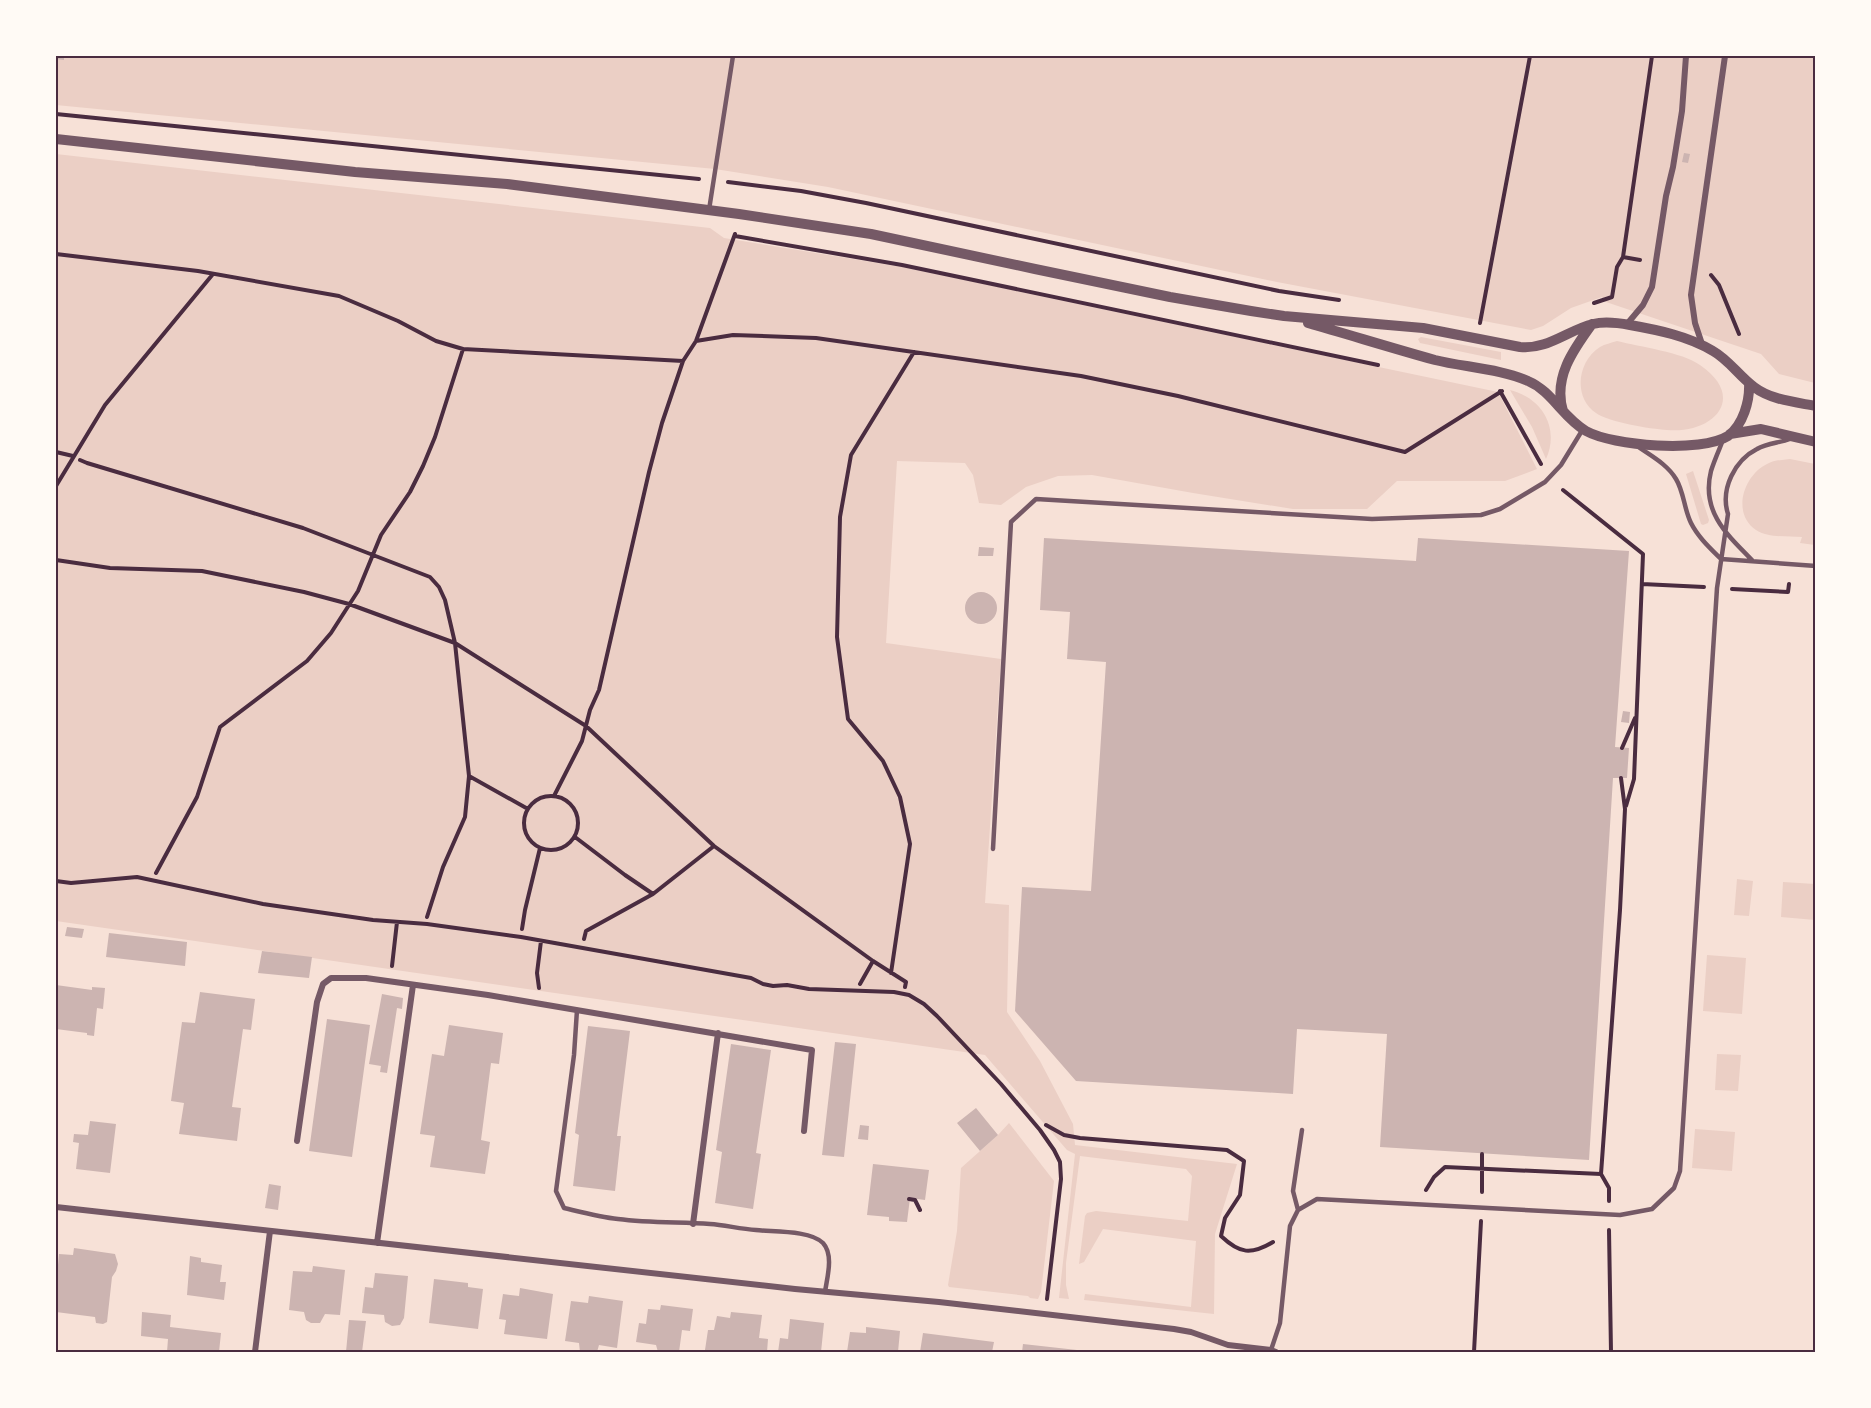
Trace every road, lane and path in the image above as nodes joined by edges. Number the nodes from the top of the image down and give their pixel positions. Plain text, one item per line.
1 (734, 56) edge
2 (1530, 56) edge
3 (1652, 56) edge
4 (1686, 56) edge
5 (1725, 56) edge
6 (56, 114) edge
7 (56, 139) edge
8 (714, 181) junction
9 (709, 210) junction
10 (56, 254) edge
11 (1623, 257) junction
12 (1644, 261) dead end
13 (1617, 267) dead end
14 (213, 274) junction
15 (1711, 275) dead end
16 (1279, 291) dead end
17 (1284, 316) junction
18 (1592, 324) junction
19 (1627, 324) junction
20 (1479, 325) dead end
21 (1739, 334) dead end
22 (696, 341) junction
23 (1702, 345) junction
24 (463, 349) junction
25 (914, 352) junction
26 (683, 361) junction
27 (1380, 366) dead end
28 (1749, 383) junction
29 (1815, 406) edge
30 (1563, 411) junction
31 (1583, 429) junction
32 (1727, 436) junction
33 (1794, 438) junction
34 (1815, 442) edge
35 (1634, 445) junction
36 (56, 452) edge
37 (73, 456) junction
38 (80, 460) dead end
39 (1541, 464) dead end
40 (56, 486) edge
41 (1563, 490) dead end
42 (1725, 531) junction
43 (372, 554) junction
44 (1721, 559) junction
45 (56, 560) edge
46 (1752, 560) junction
47 (1815, 566) edge
48 (1642, 584) junction
49 (1789, 584) dead end
50 (1706, 587) dead end
51 (1728, 588) dead end
52 (349, 604) junction
53 (454, 644) junction
54 (1636, 714) junction
55 (586, 726) junction
56 (1623, 748) dead end
57 (469, 776) junction
58 (1621, 778) dead end
59 (554, 796) junction
60 (528, 809) junction
61 (1625, 810) junction
62 (575, 837) junction
63 (714, 846) junction
64 (540, 848) junction
65 (993, 849) dead end
66 (156, 873) dead end
67 (56, 881) edge
68 (653, 894) junction
69 (427, 917) dead end
70 (397, 922) junction
71 (522, 929) dead end
72 (584, 939) dead end
73 (541, 941) junction
74 (873, 961) junction
75 (891, 973) junction
76 (390, 982) junction
77 (860, 984) dead end
78 (413, 985) junction
79 (905, 987) dead end
80 (539, 1004) junction
81 (577, 1010) junction
82 (718, 1033) junction
83 (1047, 1125) dead end
84 (1302, 1130) dead end
85 (804, 1131) dead end
86 (297, 1141) dead end
87 (1482, 1154) dead end
88 (1483, 1169) junction
89 (1601, 1174) junction
90 (1424, 1193) dead end
91 (1482, 1196) dead end
92 (909, 1199) dead end
93 (56, 1207) edge
94 (920, 1210) dead end
95 (1298, 1210) junction
96 (1609, 1216) junction
97 (1481, 1220) dead end
98 (693, 1224) junction
99 (270, 1231) junction
100 (1288, 1240) junction
101 (377, 1243) junction
102 (825, 1292) junction
103 (1047, 1299) dead end
104 (1228, 1345) junction
105 (1274, 1351) edge
106 (255, 1353) edge
107 (1227, 1353) edge
108 (1473, 1353) edge
109 (1611, 1353) edge

1 - 8 lane
2 - 20 path
3 - 11 path
4 - 19 street
5 - 23 street
6 - 8 path
7 - 9 street
8 - 9 lane
8 - 16 path
9 - 17 street
10 - 14 path
11 - 12 path
11 - 13 path
14 - 24 path
14 - 37 path
15 - 21 path
17 - 18 street
17 - 30 street
18 - 19 street
18 - 30 street
19 - 23 street
22 - 25 path
22 - 26 path
22 - 27 path
23 - 28 street
24 - 26 path
24 - 43 path
25 - 39 path
25 - 75 path
26 - 55 path
28 - 29 street
28 - 32 street
30 - 31 street
31 - 35 street
31 - 65 lane
32 - 33 street
32 - 35 street
32 - 42 lane
33 - 34 street
33 - 42 lane
35 - 44 lane
36 - 37 path
37 - 40 path
38 - 43 path
41 - 48 path
42 - 44 lane
42 - 46 lane
43 - 52 path
43 - 53 path
44 - 46 lane
44 - 96 lane
45 - 52 path
46 - 47 lane
48 - 50 path
48 - 54 path
49 - 51 path
52 - 53 path
52 - 66 path
53 - 55 path
53 - 57 path
54 - 56 path
54 - 61 path
55 - 59 path
55 - 63 path
57 - 60 path
57 - 69 path
58 - 61 path
59 - 60 path
59 - 62 path
60 - 64 path
61 - 89 path
62 - 64 path
62 - 68 path
63 - 68 path
63 - 74 path
64 - 71 path
67 - 70 path
68 - 72 path
70 - 73 path
70 - 76 path
73 - 80 path
73 - 103 path
74 - 75 path
74 - 77 path
75 - 79 path
76 - 78 street
76 - 86 street
78 - 80 street
78 - 101 street
80 - 81 street
81 - 82 street
81 - 98 lane
82 - 85 street
82 - 98 street
83 - 100 path
84 - 95 lane
87 - 88 path
88 - 89 path
88 - 90 path
88 - 91 path
89 - 96 path
92 - 94 path
93 - 99 street
95 - 96 lane
95 - 100 lane
96 - 109 path
97 - 108 path
98 - 102 lane
99 - 101 street
99 - 106 street
100 - 105 lane
101 - 102 street
102 - 104 street
104 - 105 street
104 - 107 street

